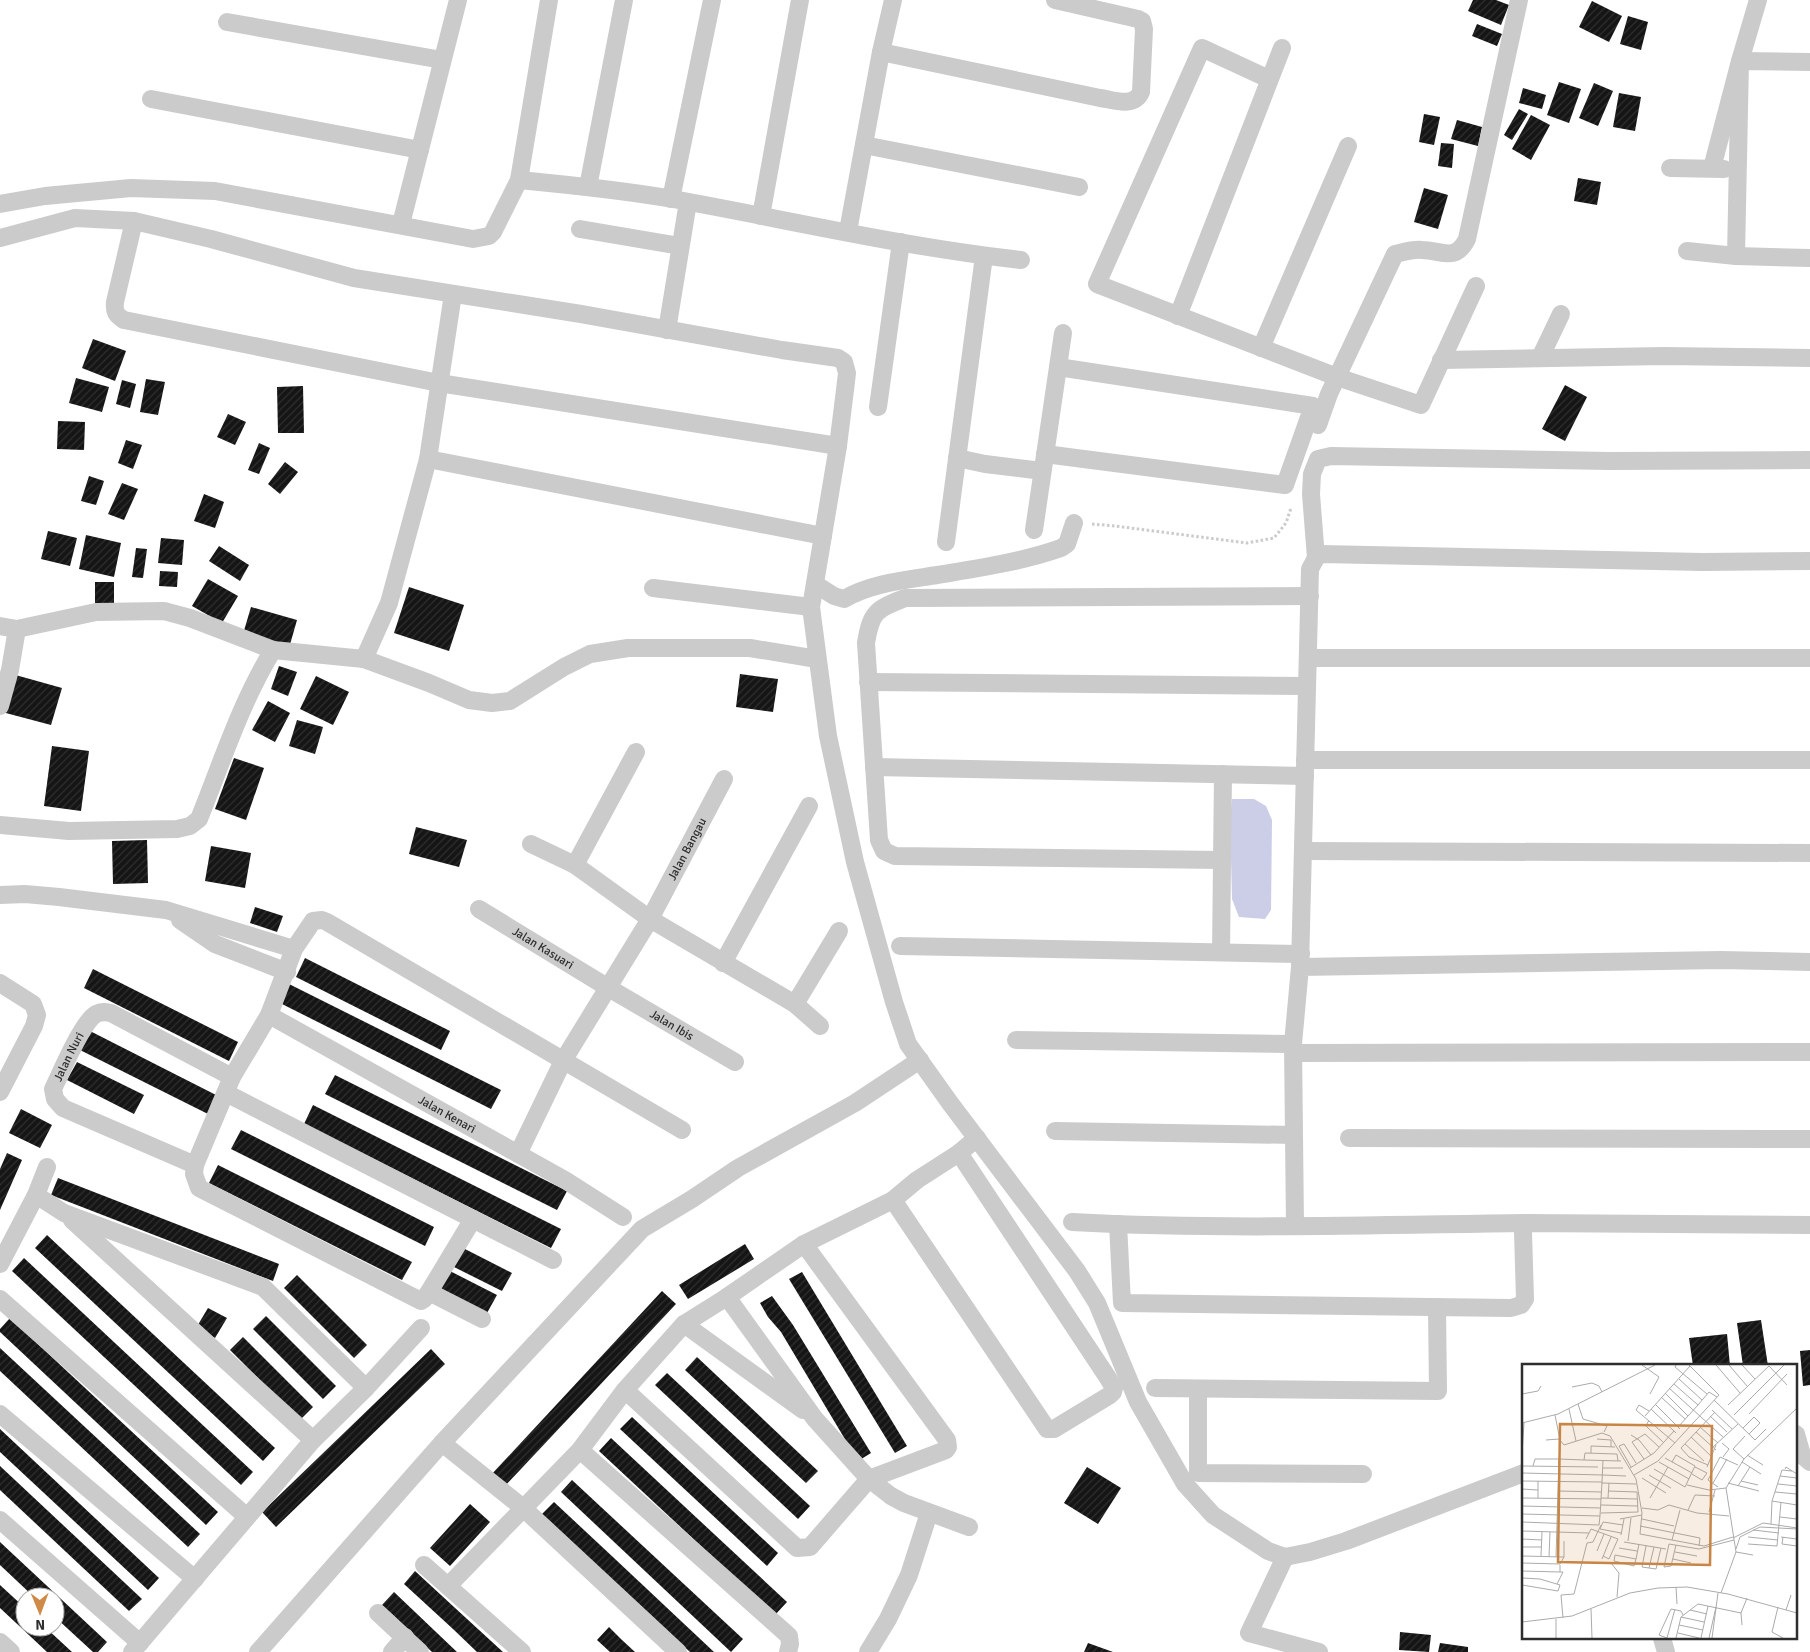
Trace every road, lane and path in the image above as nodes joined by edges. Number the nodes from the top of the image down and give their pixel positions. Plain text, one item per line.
1 (458, 0) edge
2 (549, 0) edge
3 (624, 0) edge
4 (712, 0) edge
5 (800, 0) edge
6 (893, 0) edge
7 (1055, 0) edge
8 (1519, 0) edge
9 (1758, 0) edge
10 (227, 22) dead end
11 (1282, 48) dead end
12 (881, 52) junction
13 (442, 60) junction
14 (1740, 61) junction
15 (1810, 62) edge
16 (1269, 79) junction
17 (151, 98) dead end
18 (864, 145) junction
19 (1348, 146) dead end
20 (420, 150) junction
21 (1670, 168) dead end
22 (1712, 168) junction
23 (1738, 169) junction
24 (519, 180) junction
25 (588, 187) junction
26 (1079, 187) dead end
27 (679, 200) junction
28 (0, 204) edge
29 (761, 216) junction
30 (134, 221) junction
31 (401, 224) junction
32 (580, 229) dead end
33 (848, 231) junction
34 (0, 238) edge
35 (901, 242) junction
36 (680, 246) junction
37 (1687, 251) dead end
38 (984, 256) junction
39 (1736, 256) junction
40 (1810, 258) edge
41 (1021, 260) dead end
42 (1476, 286) dead end
43 (453, 294) junction
44 (1561, 314) dead end
45 (1178, 316) junction
46 (667, 330) junction
47 (1062, 333) dead end
48 (1260, 348) junction
49 (1540, 358) junction
50 (1810, 358) edge
51 (1442, 360) junction
52 (1058, 367) junction
53 (1337, 377) junction
54 (438, 383) junction
55 (878, 407) dead end
56 (838, 446) junction
57 (1308, 451) dead end
58 (957, 458) junction
59 (428, 459) junction
60 (1810, 460) edge
61 (1044, 463) junction
62 (1293, 500) dead end
63 (1074, 524) joint
64 (1034, 530) dead end
65 (823, 536) junction
66 (946, 542) dead end
67 (1316, 558) junction
68 (1810, 561) edge
69 (815, 584) junction
70 (653, 588) dead end
71 (1310, 596) junction
72 (811, 607) junction
73 (8, 628) edge
74 (273, 650) junction
75 (1308, 658) junction
76 (1810, 658) edge
77 (364, 659) junction
78 (818, 659) junction
79 (868, 682) junction
80 (1307, 686) junction
81 (0, 706) edge
82 (636, 752) dead end
83 (1810, 760) edge
84 (874, 767) junction
85 (1305, 768) junction
86 (1223, 774) junction
87 (724, 779) dead end
88 (809, 806) dead end
89 (0, 825) edge
90 (531, 844) dead end
91 (1303, 851) junction
92 (1810, 853) edge
93 (1222, 860) junction
94 (575, 865) junction
95 (0, 895) edge
96 (479, 909) dead end
97 (166, 910) junction
98 (650, 919) junction
99 (839, 931) dead end
100 (900, 946) dead end
101 (294, 949) junction
102 (1221, 952) junction
103 (1300, 960) junction
104 (1810, 962) edge
105 (723, 964) junction
106 (287, 972) junction
107 (0, 983) edge
108 (607, 987) junction
109 (795, 1004) junction
110 (268, 1015) junction
111 (820, 1026) dead end
112 (1016, 1040) dead end
113 (1293, 1048) junction
114 (1810, 1052) edge
115 (920, 1060) junction
116 (563, 1061) junction
117 (735, 1062) dead end
118 (229, 1085) junction
119 (0, 1092) edge
120 (682, 1130) dead end
121 (1055, 1131) dead end
122 (1294, 1135) junction
123 (977, 1138) junction
124 (1349, 1138) dead end
125 (1810, 1139) edge
126 (959, 1153) junction
127 (518, 1154) junction
128 (195, 1164) junction
129 (47, 1167) dead end
130 (36, 1194) junction
131 (893, 1200) junction
132 (64, 1213) junction
133 (623, 1217) dead end
134 (473, 1219) junction
135 (1072, 1222) dead end
136 (1525, 1223) junction
137 (1118, 1224) junction
138 (1810, 1225) edge
139 (1295, 1226) junction
140 (804, 1244) junction
141 (552, 1260) dead end
142 (0, 1264) edge
143 (429, 1292) junction
144 (727, 1297) junction
145 (0, 1299) edge
146 (1437, 1307) junction
147 (482, 1319) dead end
148 (684, 1324) junction
149 (421, 1328) dead end
150 (366, 1388) junction
151 (1155, 1388) dead end
152 (1198, 1389) junction
153 (625, 1390) junction
154 (0, 1414) edge
155 (815, 1419) junction
156 (313, 1440) junction
157 (1798, 1441) edge
158 (442, 1443) junction
159 (580, 1450) junction
160 (1810, 1462) edge
161 (1522, 1473) edge
162 (1363, 1474) dead end
163 (869, 1479) junction
164 (522, 1507) junction
165 (929, 1513) junction
166 (247, 1517) junction
167 (0, 1520) edge
168 (969, 1527) dead end
169 (1285, 1556) junction
170 (424, 1565) dead end
171 (194, 1579) junction
172 (448, 1586) junction
173 (378, 1613) dead end
174 (405, 1637) junction
175 (0, 1642) edge
176 (136, 1647) edge
177 (11, 1652) edge
178 (258, 1652) edge
179 (392, 1652) edge
180 (420, 1652) edge
181 (522, 1652) edge
182 (678, 1652) edge
183 (788, 1652) edge
184 (868, 1652) edge
185 (1319, 1652) edge

1 - 13 street
2 - 24 street
3 - 25 street
4 - 27 street
5 - 29 street
6 - 12 street
7 - 12 street
8 - 53 street
9 - 14 street
10 - 13 street
11 - 16 street
12 - 18 street
13 - 20 street
14 - 15 street
14 - 22 street
14 - 23 street
16 - 45 street
16 - 45 street
17 - 20 street
18 - 26 street
18 - 33 street
19 - 48 street
20 - 31 street
21 - 22 street
22 - 23 street
23 - 39 street
24 - 25 street
24 - 31 street
25 - 27 street
27 - 29 street
27 - 36 street
28 - 31 street
29 - 33 street
30 - 34 street
30 - 43 street
30 - 54 street
32 - 36 street
33 - 35 street
35 - 38 street
35 - 55 street
36 - 46 street
37 - 39 street
38 - 41 street
38 - 58 street
39 - 40 street
42 - 51 street
43 - 46 street
43 - 54 street
44 - 49 street
45 - 48 street
46 - 56 street
47 - 52 street
48 - 53 street
49 - 50 street
49 - 51 street
51 - 53 street
52 - 61 street
52 - 61 street
53 - 57 street
54 - 56 street
54 - 59 street
56 - 65 street
58 - 61 street
58 - 66 street
59 - 65 street
59 - 77 street
60 - 67 street
61 - 64 street
62 - 63 path
63 - 69 street
65 - 69 street
67 - 68 street
67 - 71 street
69 - 72 street
70 - 72 street
71 - 75 street
71 - 79 street
72 - 78 street
73 - 74 street
73 - 81 street
74 - 77 street
74 - 89 street
75 - 76 street
75 - 80 street
77 - 78 street
78 - 115 street
79 - 80 street
79 - 84 street
80 - 85 street
82 - 94 street
83 - 85 street
84 - 86 street
84 - 93 street
85 - 86 street
85 - 91 street
86 - 93 street
87 - 98 street, Jalan Bangau
88 - 105 street
90 - 94 street
91 - 92 street
91 - 103 street
93 - 102 street
94 - 98 street
95 - 97 street
96 - 108 street, Jalan Kasuari
97 - 101 street
97 - 106 street
98 - 105 street
98 - 108 street, Jalan Bangau
99 - 109 street
100 - 102 street
101 - 106 street
101 - 116 street
102 - 103 street
103 - 104 street
103 - 113 street
105 - 109 street
106 - 110 street
107 - 119 street
108 - 116 street, Jalan Bangau
108 - 117 street, Jalan Ibis
109 - 111 street
110 - 118 street
110 - 127 street, Jalan Kenari
112 - 113 street
113 - 114 street
113 - 122 street
115 - 123 street
115 - 158 street
116 - 120 street
116 - 127 street, Jalan Bangau
118 - 128 street
118 - 128 street, Jalan Nuri
118 - 134 street
121 - 122 street
122 - 139 street
123 - 126 street
123 - 169 street
124 - 125 street
126 - 131 street
126 - 131 street
127 - 133 street, Jalan Kenari
128 - 143 street
129 - 130 street
130 - 132 street
130 - 142 street
131 - 140 street
132 - 150 street
132 - 156 street
134 - 141 street
134 - 143 street
135 - 137 street
136 - 138 street
136 - 139 street
136 - 146 street
137 - 139 street
137 - 146 street
140 - 144 street
140 - 163 street
143 - 147 street
144 - 148 street
144 - 155 street
145 - 166 street
146 - 152 street
148 - 153 street
148 - 155 street
149 - 150 street
150 - 156 street
151 - 152 street
152 - 162 street
153 - 159 street
153 - 163 street
154 - 171 street
155 - 163 street
156 - 166 street
157 - 160 street
158 - 164 street
158 - 178 street
159 - 164 street
159 - 183 street
161 - 169 street
163 - 165 street
164 - 172 street
164 - 182 street
165 - 168 street
165 - 184 street
166 - 171 street
167 - 176 street
169 - 185 street
170 - 172 street
171 - 176 street
172 - 181 street
173 - 174 street
174 - 179 street
174 - 180 street
175 - 177 street

